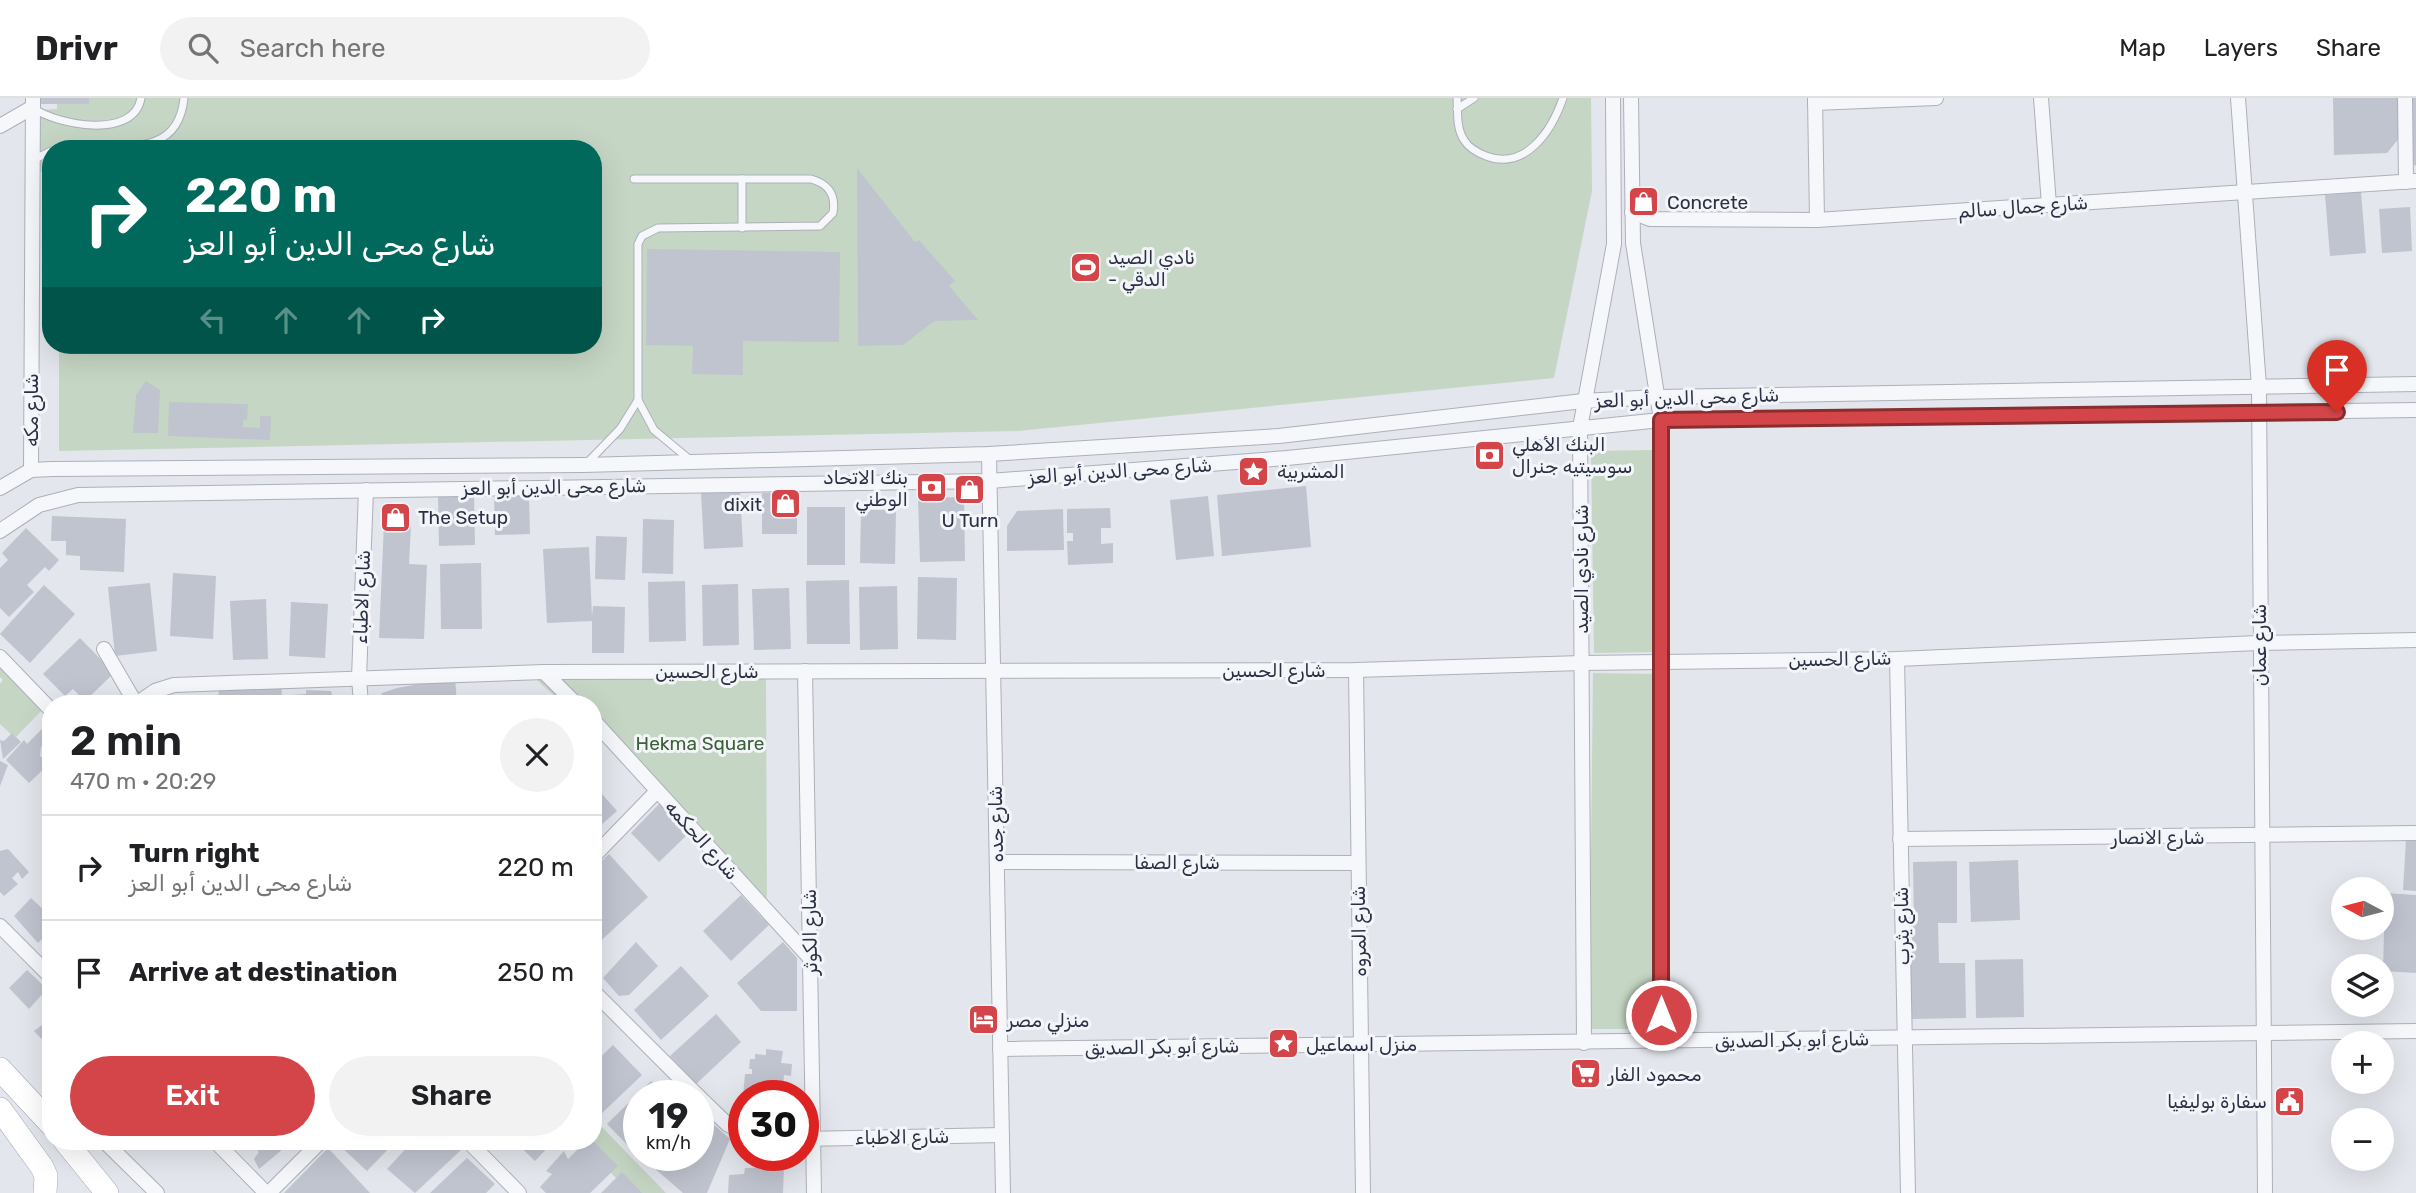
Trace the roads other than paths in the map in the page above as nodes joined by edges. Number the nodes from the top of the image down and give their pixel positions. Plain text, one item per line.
1 (141, 98) edge
2 (184, 98) edge
3 (1457, 98) edge
4 (1474, 98) edge
5 (1563, 98) edge
6 (1613, 98) edge
7 (1631, 98) edge
8 (1936, 98) edge
9 (2041, 98) edge
10 (2238, 98) edge
11 (2405, 98) edge
12 (1815, 101) edge
13 (33, 103) edge
14 (1457, 109) junction
15 (0, 126) edge
16 (158, 140) edge
17 (42, 156) edge
18 (33, 160) junction
19 (634, 179) dead end
20 (742, 179) junction
21 (2411, 182) edge
22 (2245, 192) junction
23 (2049, 205) junction
24 (1632, 212) junction
25 (1817, 220) junction
26 (742, 228) junction
27 (2416, 384) edge
28 (2259, 387) junction
29 (1657, 397) junction
30 (638, 400) junction
31 (1583, 401) junction
32 (2416, 410) edge
33 (2259, 414) junction
34 (1661, 420) junction
35 (1580, 428) junction
36 (989, 454) junction
37 (695, 463) junction
38 (584, 465) junction
39 (31, 470) junction
40 (990, 481) junction
41 (0, 488) edge
42 (366, 490) junction
43 (0, 531) edge
44 (2416, 640) edge
45 (2258, 643) junction
46 (104, 649) dead end
47 (0, 657) edge
48 (1897, 659) junction
49 (1662, 662) junction
50 (1582, 663) junction
51 (993, 669) junction
52 (1356, 670) junction
53 (805, 671) junction
54 (544, 672) junction
55 (359, 678) junction
56 (131, 695) edge
57 (149, 695) edge
58 (361, 695) edge
59 (567, 695) edge
60 (42, 701) edge
61 (602, 730) edge
62 (657, 791) junction
63 (2416, 833) edge
64 (2262, 836) junction
65 (1900, 839) junction
66 (602, 848) edge
67 (997, 862) junction
68 (1358, 863) junction
69 (0, 926) edge
70 (811, 959) junction
71 (42, 968) edge
72 (602, 1000) edge
73 (2416, 1031) edge
74 (2265, 1035) junction
75 (1904, 1039) junction
76 (1661, 1042) junction
77 (1584, 1043) junction
78 (1361, 1045) junction
79 (1000, 1049) junction
80 (0, 1069) edge
81 (682, 1080) edge
82 (810, 1080) edge
83 (0, 1109) edge
84 (714, 1111) edge
85 (42, 1114) edge
86 (728, 1125) edge
87 (1002, 1135) junction
88 (819, 1139) edge
89 (72, 1150) edge
90 (113, 1150) edge
91 (224, 1150) edge
92 (312, 1150) edge
93 (477, 1150) edge
94 (812, 1171) edge
95 (45, 1193) edge
96 (107, 1193) edge
97 (157, 1193) edge
98 (268, 1193) edge
99 (519, 1193) edge
100 (814, 1193) edge
101 (1003, 1193) edge
102 (1363, 1193) edge
103 (1908, 1193) edge
104 (2265, 1193) edge

1 - 13 lane
2 - 16 lane
3 - 14 lane
4 - 14 lane
5 - 14 lane
6 - 31 street, شارع نادي الصيد
7 - 24 street
8 - 12 street
9 - 23 street
10 - 22 street, شارع عمان
11 - 21 street
12 - 25 street
13 - 15 street
13 - 18 street, شارع مكه
17 - 18 lane
18 - 39 street, شارع مكه
19 - 20 lane
20 - 26 lane
20 - 26 lane
21 - 22 street, شارع جمال سالم
22 - 23 street, شارع جمال سالم
22 - 28 street, شارع عمان
23 - 25 street, شارع جمال سالم
24 - 25 street, شارع جمال سالم
24 - 29 street
26 - 30 lane
27 - 28 street, شارع محى الدين أبو العز
28 - 29 street, شارع محى الدين أبو العز
28 - 33 street, شارع عمان
29 - 31 street, شارع محى الدين أبو العز
29 - 34 street
30 - 37 lane
30 - 38 lane
31 - 35 street, شارع نادي الصيد
31 - 36 street, شارع محى الدين أبو العز
32 - 33 street, شارع محى الدين أبو العز
33 - 34 street, شارع محى الدين أبو العز
33 - 45 street, شارع عمان
34 - 35 street, شارع محى الدين أبو العز
34 - 49 street
35 - 40 street, شارع محى الدين أبو العز
35 - 50 street, شارع نادي الصيد
36 - 37 street, شارع محى الدين أبو العز
36 - 40 street, شارع جده
37 - 38 street, شارع محى الدين أبو العز
38 - 39 street, شارع محى الدين أبو العز
39 - 41 street, شارع محى الدين أبو العز
40 - 42 street, شارع محى الدين أبو العز
40 - 51 street, شارع جده
42 - 43 street, شارع محى الدين أبو العز
42 - 55 street, شارع الاطباء
44 - 45 street, شارع الحسين
45 - 48 street, شارع الحسين
45 - 64 street, شارع عمان
46 - 56 street
47 - 60 street
48 - 49 street, شارع الحسين
48 - 65 street, شارع يثرب
49 - 50 street, شارع الحسين
49 - 76 street
50 - 52 street, شارع الحسين
50 - 77 street, شارع نادي الصيد
51 - 52 street, شارع الحسين
51 - 53 street, شارع الحسين
51 - 67 street, شارع جده
52 - 68 street, شارع المروه
53 - 54 street, شارع الحسين
53 - 70 street, شارع الكوثر
54 - 55 street, شارع الحسين
54 - 59 street
55 - 57 street, شارع الحسين
55 - 58 street, شارع الاطباء
61 - 62 street, شارع الحكمه
62 - 66 street
62 - 70 street, شارع الحكمه
63 - 64 street, شارع الانصار
64 - 65 street, شارع الانصار
64 - 74 street, شارع عمان
65 - 75 street, شارع يثرب
67 - 68 street, شارع الصفا
67 - 79 street, شارع جده
68 - 78 street, شارع المروه
69 - 71 street
70 - 82 street, شارع الكوثر
72 - 81 street
73 - 74 street, شارع أبو بكر الصديق
74 - 75 street, شارع أبو بكر الصديق
74 - 104 street, شارع عمان
75 - 76 street, شارع أبو بكر الصديق
75 - 103 street, شارع يثرب
76 - 77 street, شارع أبو بكر الصديق
77 - 78 street, شارع أبو بكر الصديق
78 - 79 street, شارع أبو بكر الصديق
78 - 102 street, شارع المروه
79 - 87 street, شارع جده
80 - 85 main road
83 - 95 main road
84 - 86 street
87 - 88 street, شارع الاطباء
87 - 101 street, شارع جده
89 - 96 main road
90 - 97 street
91 - 98 street
92 - 98 street
93 - 99 street
94 - 100 street, شارع الكوثر

